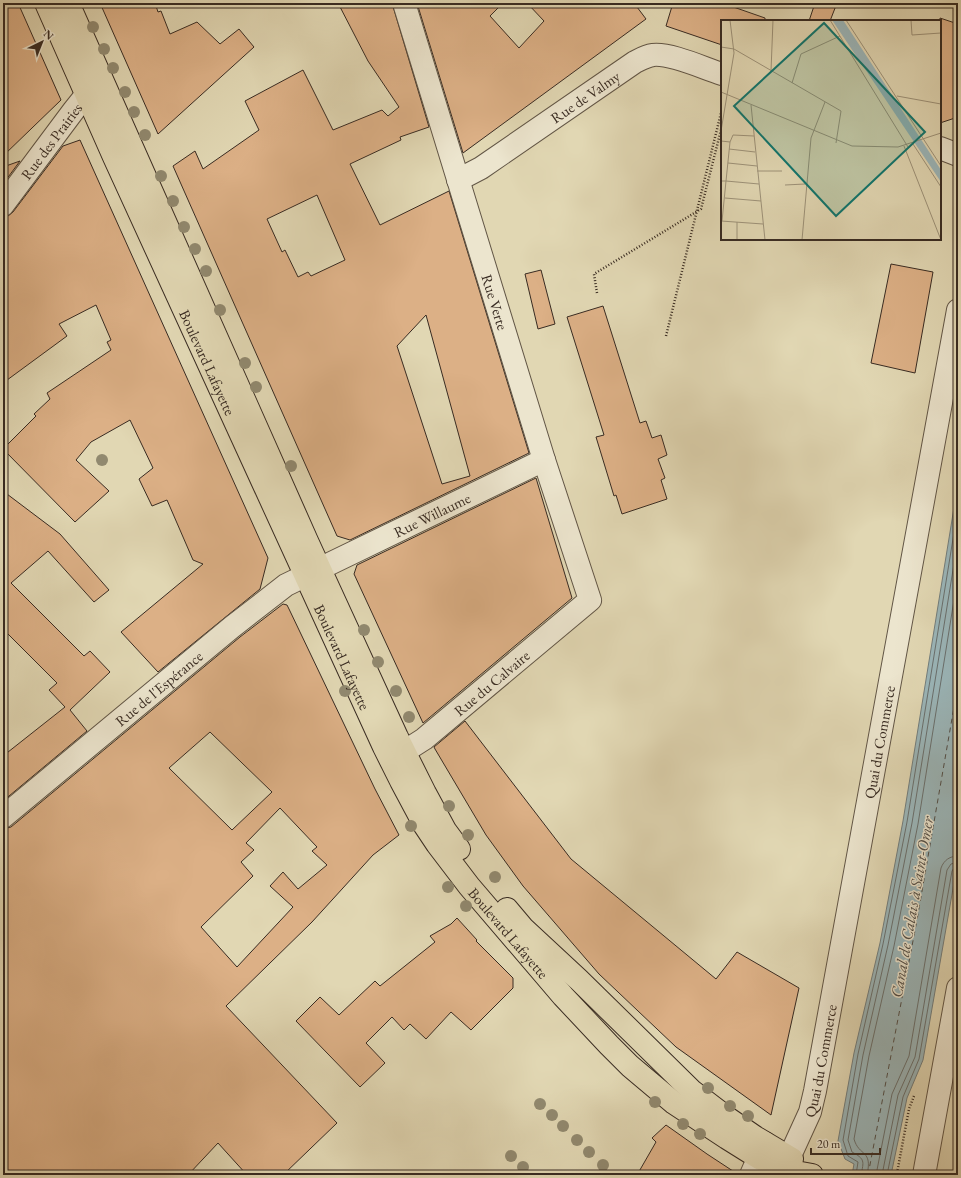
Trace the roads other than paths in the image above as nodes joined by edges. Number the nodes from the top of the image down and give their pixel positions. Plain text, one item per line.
1 (46, 3) edge
2 (68, 3) edge
3 (404, 3) edge
4 (721, 74) edge
5 (103, 81) junction
6 (86, 95) junction
7 (941, 148) edge
8 (958, 155) edge
9 (458, 180) junction
10 (3, 205) edge
11 (958, 310) edge
12 (544, 460) junction
13 (312, 571) junction
14 (590, 600) joint
15 (398, 756) junction
16 (3, 817) edge
17 (958, 988) edge
18 (758, 1159) edge
19 (787, 1163) junction
20 (812, 1175) edge
21 (822, 1175) edge
22 (924, 1175) edge

1 - 6 main road, Boulevard Lafayette
2 - 5 main road, Boulevard Lafayette
3 - 9 street, Rue Verte
4 - 9 street, Rue de Valmy
5 - 6 street, Rue des Prairies
5 - 13 main road, Boulevard Lafayette
6 - 10 street, Rue des Prairies
6 - 13 main road, Boulevard Lafayette
7 - 8 street
9 - 12 street, Rue Verte
11 - 19 street, Quai du Commerce
12 - 13 street, Rue Willaume
12 - 14 street, Rue Verte
13 - 15 main road, Boulevard Lafayette
13 - 16 street, Rue de l'Espérance
14 - 15 street, Rue du Calvaire
15 - 18 main road, Boulevard Lafayette
17 - 22 street
18 - 19 main road, Boulevard Lafayette
19 - 20 main road, Boulevard Lafayette
19 - 21 main road, Boulevard Lafayette

